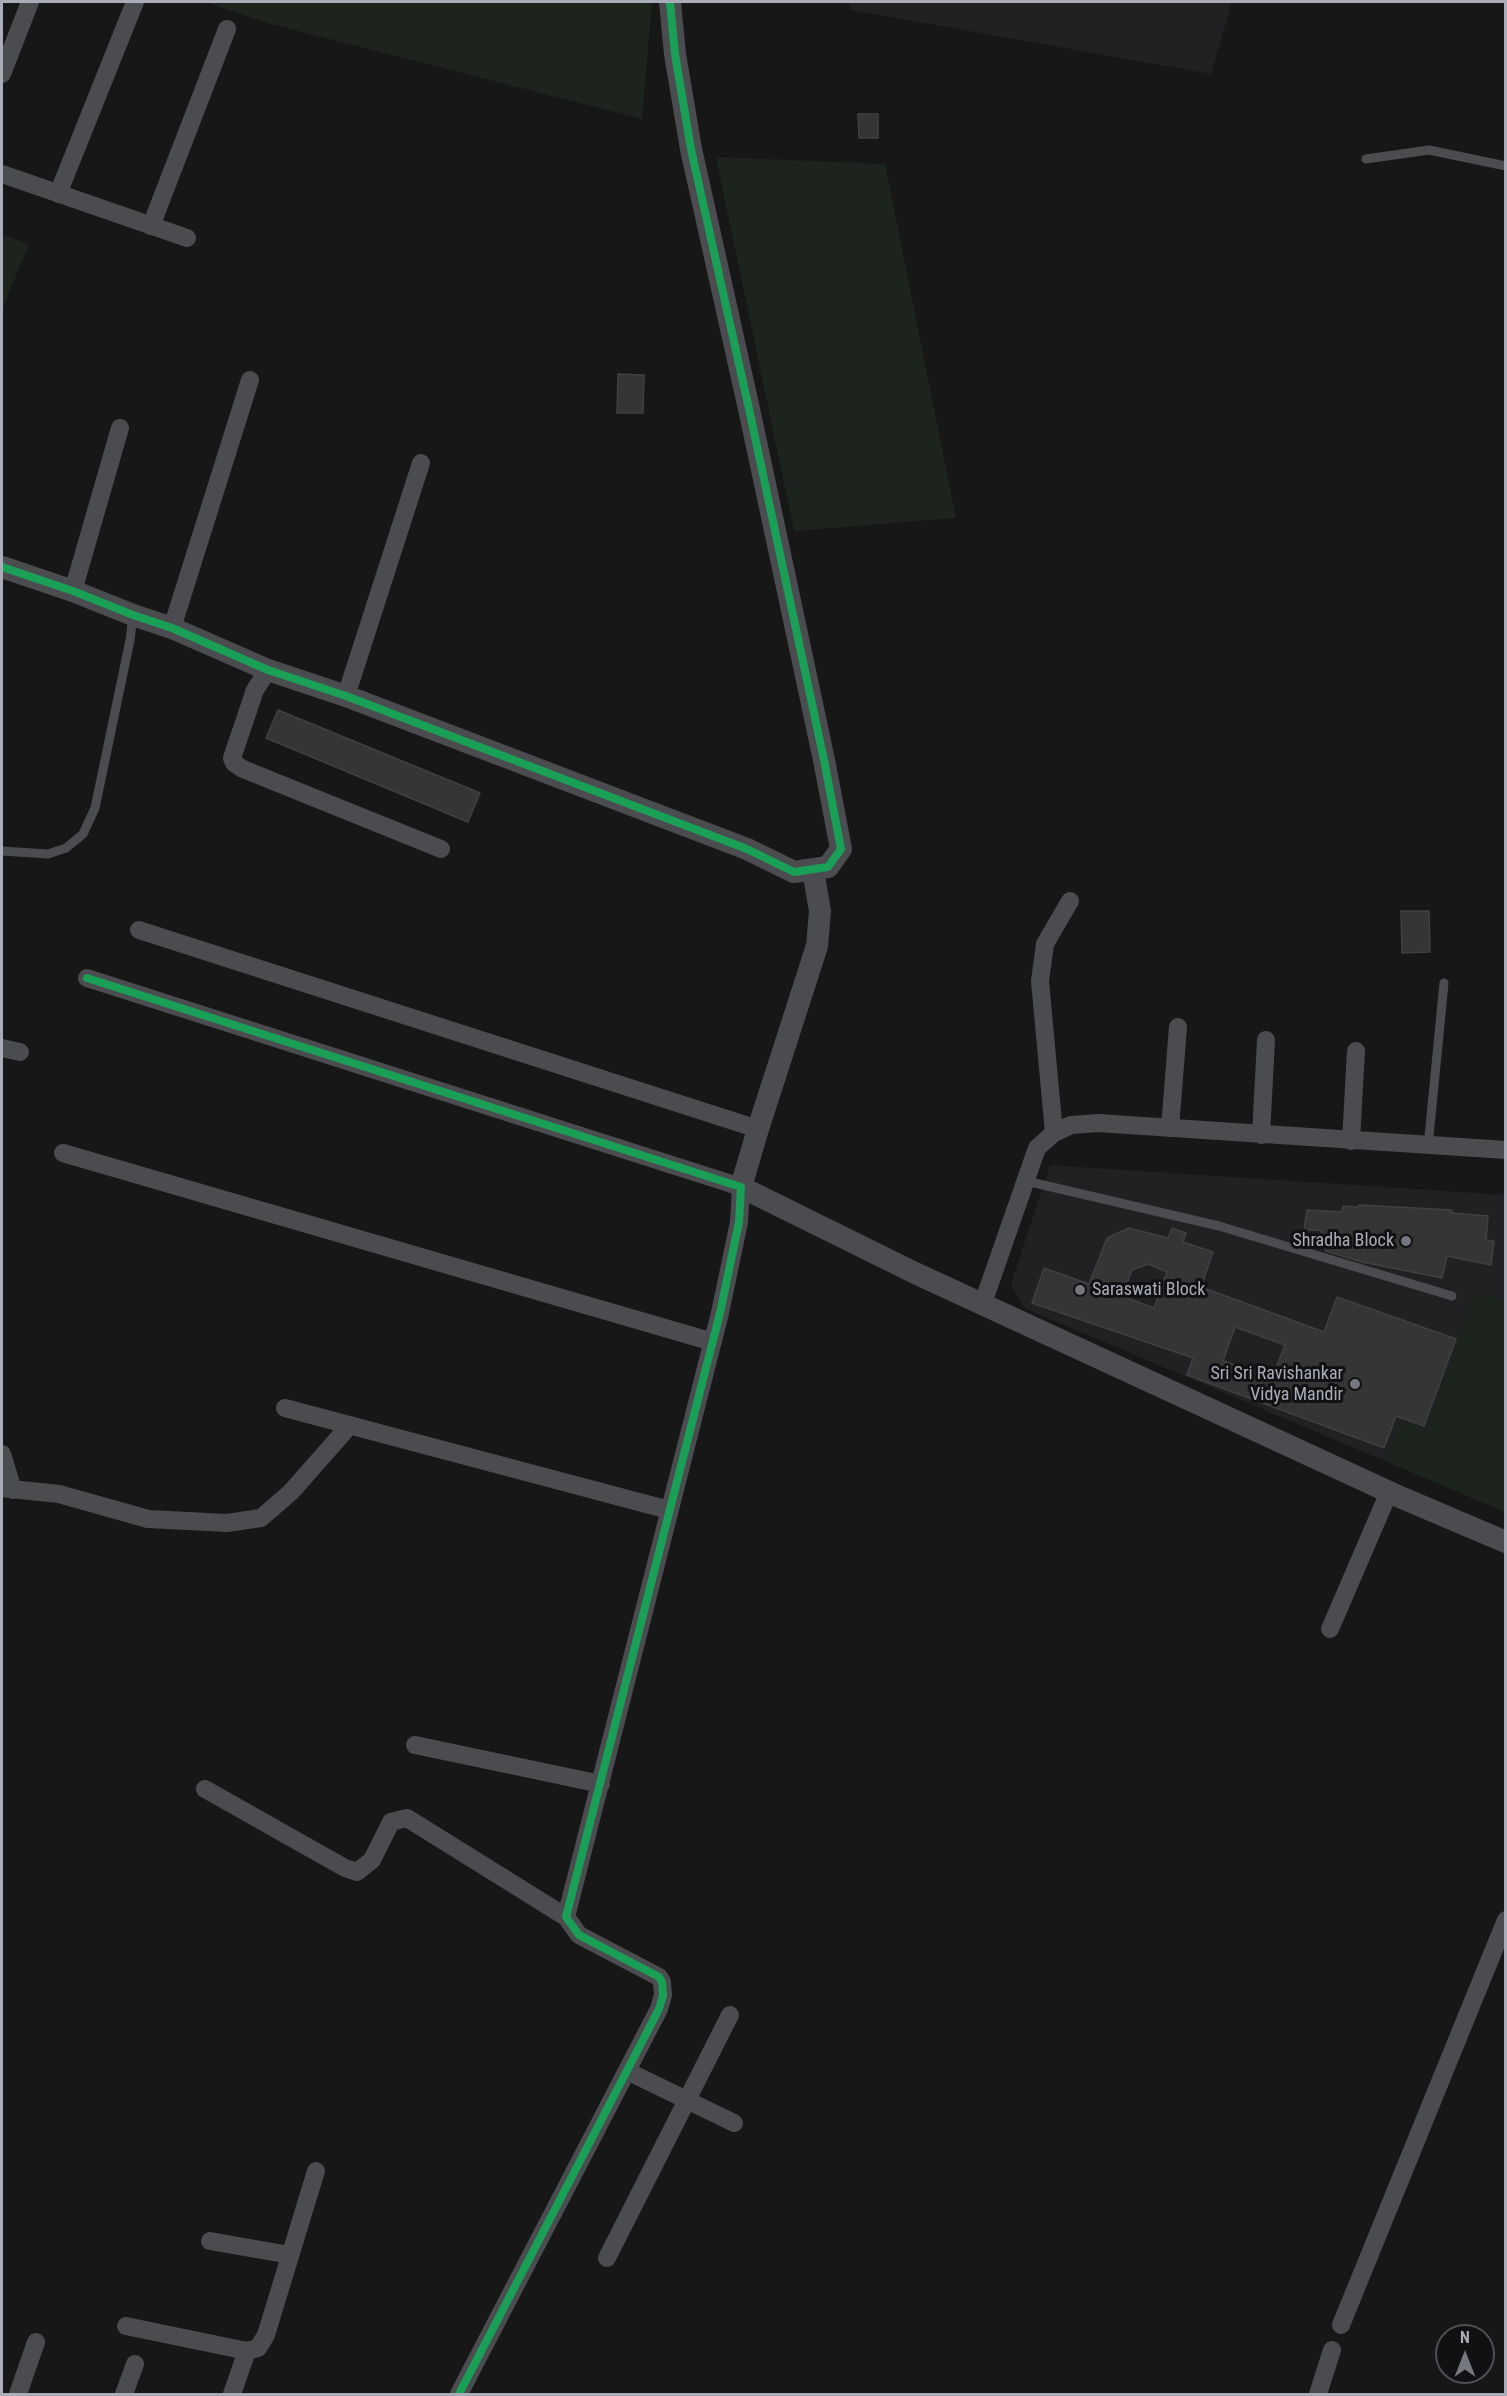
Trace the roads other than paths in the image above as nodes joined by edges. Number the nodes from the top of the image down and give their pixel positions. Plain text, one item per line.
1 (30, 2) edge
2 (135, 2) edge
3 (670, 2) edge
4 (227, 29) dead end
5 (2, 74) edge
6 (1366, 159) dead end
7 (1506, 166) edge
8 (2, 174) edge
9 (58, 194) junction
10 (151, 226) junction
11 (187, 238) dead end
12 (250, 380) dead end
13 (120, 428) dead end
14 (421, 463) dead end
15 (2, 567) edge
16 (74, 591) junction
17 (133, 615) junction
18 (172, 628) junction
19 (268, 670) junction
20 (346, 696) junction
21 (441, 849) dead end
22 (2, 851) edge
23 (813, 870) junction
24 (1070, 901) dead end
25 (139, 930) dead end
26 (87, 978) dead end
27 (1444, 983) dead end
28 (1178, 1027) dead end
29 (1266, 1040) dead end
30 (2, 1048) edge
31 (1356, 1051) dead end
32 (20, 1052) dead end
33 (1170, 1128) junction
34 (758, 1129) junction
35 (1054, 1133) junction
36 (1261, 1135) junction
37 (1351, 1141) junction
38 (1428, 1146) junction
39 (1506, 1150) edge
40 (63, 1154) dead end
41 (1026, 1181) junction
42 (741, 1187) junction
43 (1452, 1296) dead end
44 (983, 1303) junction
45 (713, 1342) junction
46 (285, 1408) dead end
47 (350, 1425) junction
48 (2, 1454) edge
49 (7, 1489) edge
50 (1389, 1492) junction
51 (669, 1510) junction
52 (1506, 1542) edge
53 (1330, 1629) dead end
54 (415, 1745) dead end
55 (601, 1784) junction
56 (205, 1789) dead end
57 (566, 1917) junction
58 (1506, 1920) edge
59 (730, 2015) dead end
60 (627, 2071) junction
61 (687, 2100) junction
62 (734, 2123) dead end
63 (316, 2171) dead end
64 (210, 2241) dead end
65 (290, 2255) junction
66 (608, 2258) dead end
67 (1341, 2325) dead end
68 (126, 2326) dead end
69 (36, 2342) dead end
70 (247, 2350) junction
71 (1332, 2350) dead end
72 (135, 2364) dead end
73 (18, 2394) edge
74 (124, 2394) edge
75 (231, 2394) edge
76 (459, 2394) edge
77 (1318, 2394) edge

1 - 5 street
2 - 9 street
3 - 23 street
4 - 10 street
6 - 7 lane
8 - 9 street
9 - 10 street
10 - 11 street
12 - 18 street
13 - 16 street
14 - 20 street
15 - 16 street
16 - 17 street
17 - 18 street
17 - 22 lane
18 - 19 street
19 - 20 street
19 - 21 street
20 - 23 street
23 - 34 street
24 - 35 street
25 - 34 street
26 - 42 street
27 - 38 lane
28 - 33 street
29 - 36 street
30 - 32 street
31 - 37 street
33 - 35 street
33 - 36 street
34 - 42 street
35 - 41 street
36 - 37 street
37 - 38 street
38 - 39 street
40 - 45 street
41 - 43 lane
41 - 44 street
42 - 44 street
42 - 45 street
44 - 50 street
45 - 51 street
46 - 47 street
47 - 49 street
47 - 51 street
48 - 49 street
50 - 52 street
50 - 53 street
51 - 55 street
54 - 55 street
55 - 57 street
56 - 57 street
57 - 60 street
58 - 67 street
59 - 61 street
60 - 61 street
60 - 76 street
61 - 62 street
61 - 66 street
63 - 65 street
64 - 65 street
65 - 70 street
68 - 70 street
69 - 73 street
70 - 75 street
71 - 77 street
72 - 74 street

